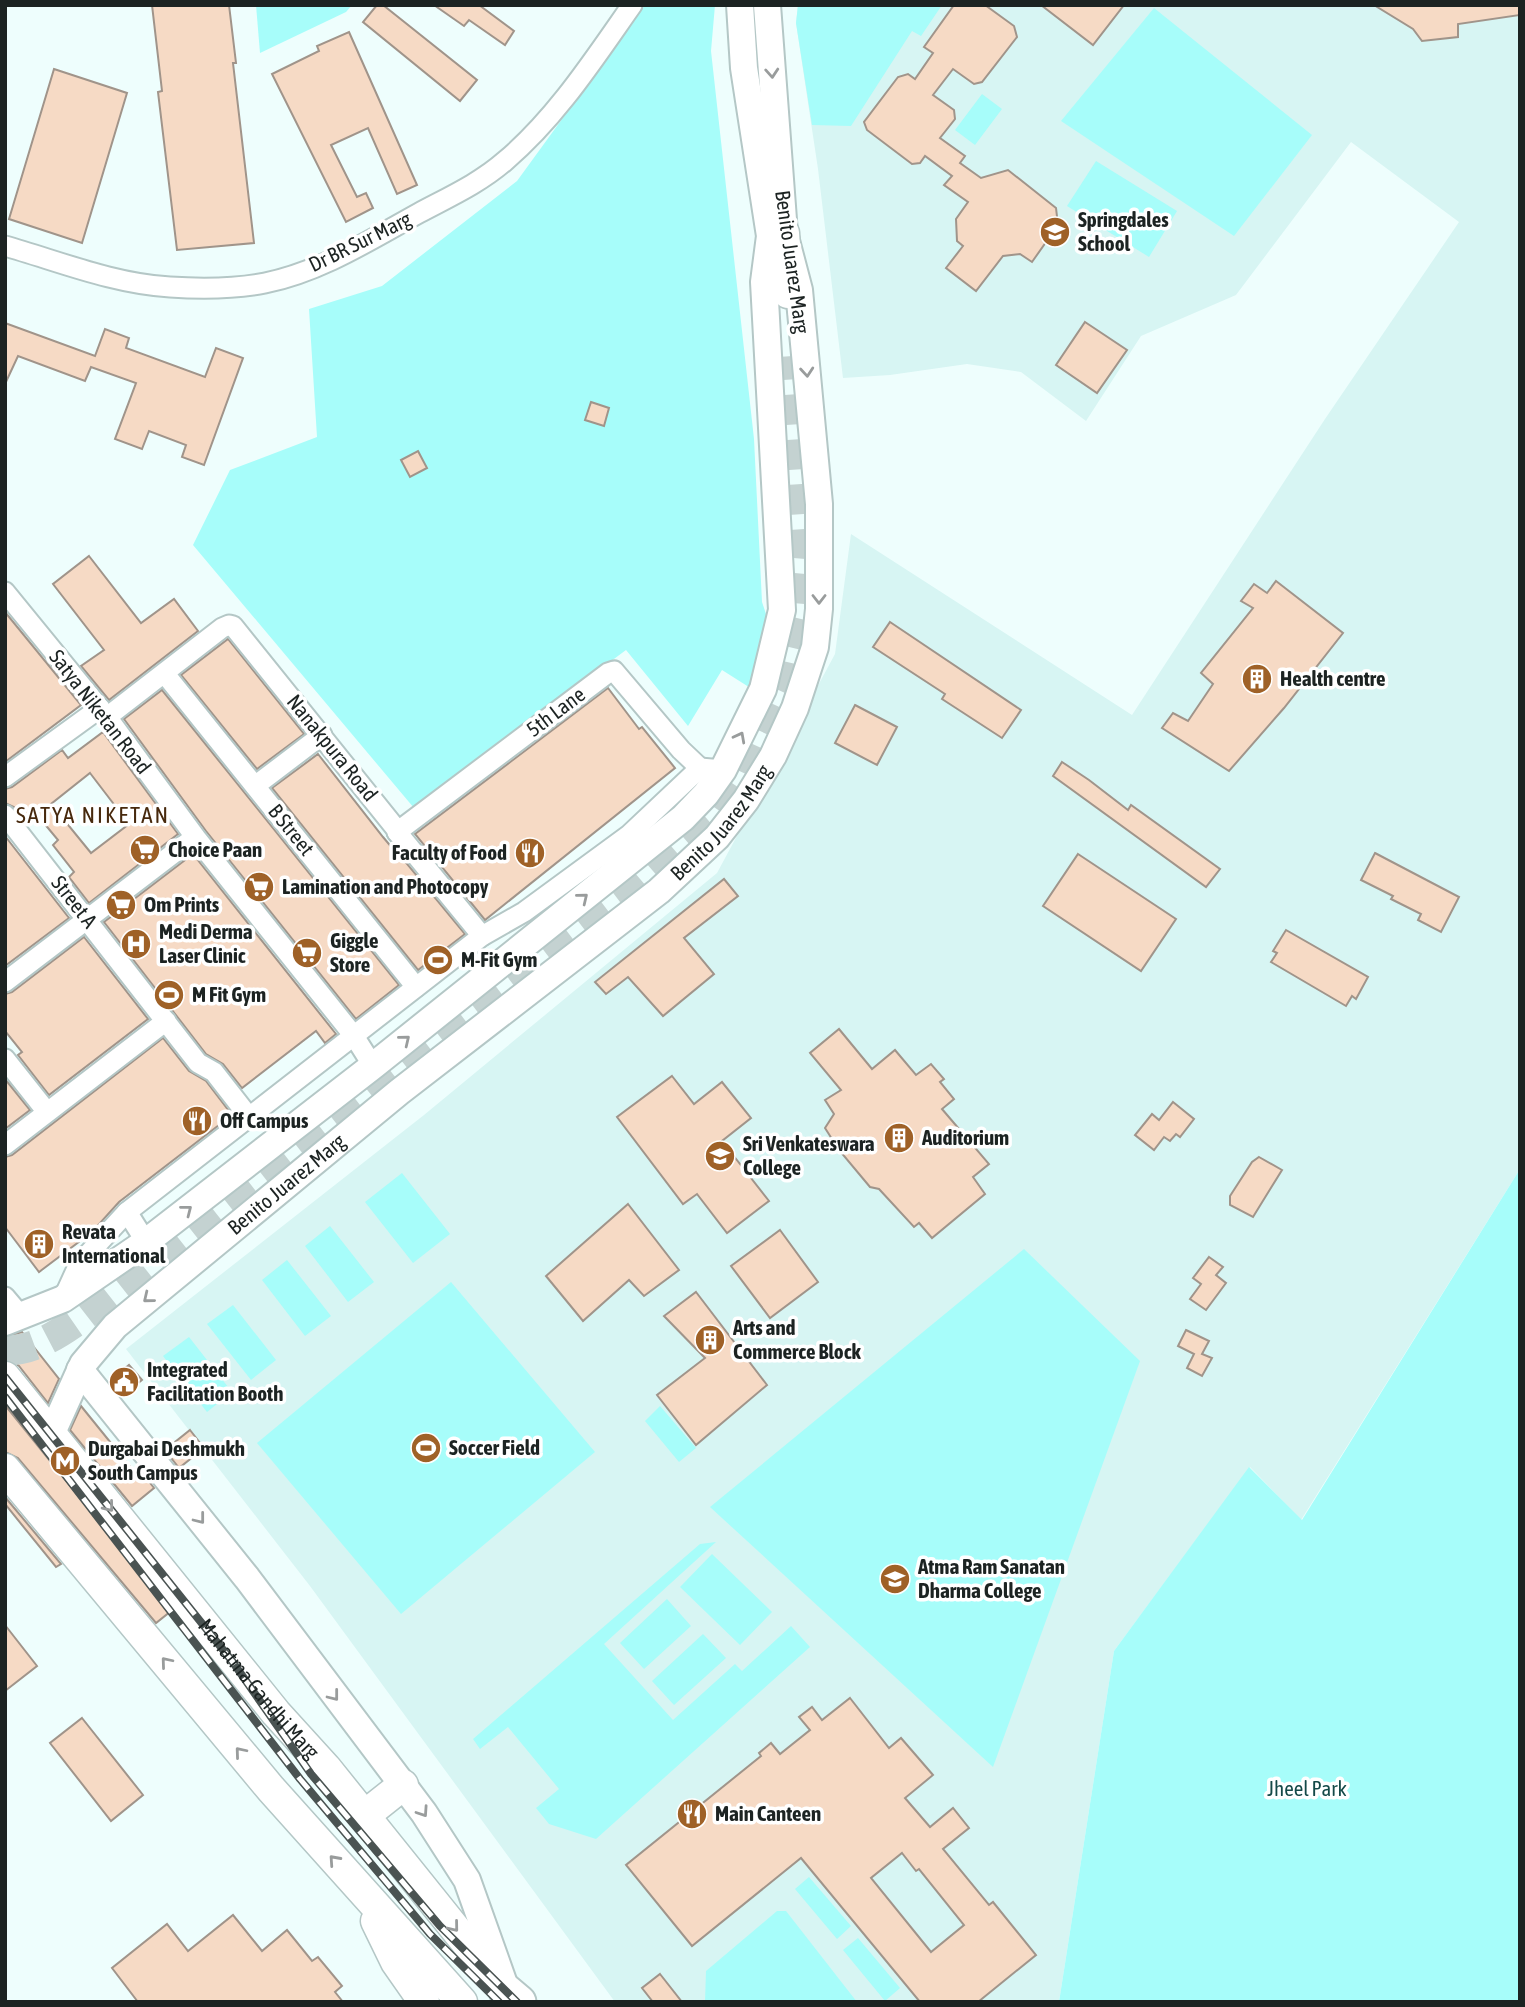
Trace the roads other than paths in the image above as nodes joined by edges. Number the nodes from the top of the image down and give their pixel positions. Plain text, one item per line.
1 (632, 5) edge
2 (740, 5) edge
3 (767, 5) edge
4 (777, 234) junction
5 (5, 246) edge
6 (782, 292) dead end
7 (5, 592) edge
8 (165, 674) junction
9 (104, 712) junction
10 (321, 735) junction
11 (711, 769) junction
12 (5, 777) edge
13 (255, 786) junction
14 (5, 815) edge
15 (397, 832) junction
16 (195, 837) junction
17 (88, 919) junction
18 (482, 936) junction
19 (5, 982) edge
20 (416, 987) junction
21 (166, 1021) junction
22 (354, 1036) junction
23 (5, 1059) edge
24 (373, 1066) junction
25 (47, 1112) junction
26 (249, 1117) junction
27 (5, 1145) edge
28 (127, 1212) junction
29 (146, 1242) junction
30 (63, 1299) junction
31 (10, 1312) edge
32 (80, 1370) junction
33 (5, 1377) edge
34 (51, 1435) junction
35 (5, 1469) edge
36 (403, 1785) junction
37 (364, 1816) junction
38 (360, 1889) junction
39 (513, 1998) edge
40 (424, 2002) edge
41 (462, 2002) edge

1 - 5 street, Dr BR Sur Marg
2 - 4 street, Benito Juarez Marg
3 -> 4 street, Benito Juarez Marg
4 - 6 main road
11 -> 4 street, Benito Juarez Marg
4 -> 32 street, Benito Juarez Marg
7 - 9 street, Satya Niketan Road
8 - 9 street
8 - 10 street, Nanakpura Road
8 - 13 street, B Street
9 - 12 street
9 - 16 street, Satya Niketan Road
10 - 13 street
10 - 15 street, Nanakpura Road
11 - 15 street, 5th Lane
11 - 18 street
24 -> 11 street, Benito Juarez Marg
13 - 20 street, B Street
14 - 17 street, Street A
15 - 18 street, Nanakpura Road
16 - 17 street
16 - 22 street, Satya Niketan Road
17 - 19 street
17 - 21 street, Street A
18 - 20 street
20 - 22 street
21 - 25 street
21 - 26 street, Street A
22 - 24 street, Satya Niketan Road
22 - 26 street
23 - 25 street
29 -> 24 street, Benito Juarez Marg
25 - 27 street
26 - 28 street
28 - 29 street
28 - 30 street
29 - 30 street, Benito Juarez Marg
30 - 31 street, Benito Juarez Marg
32 - 34 street, Benito Juarez Marg
32 -> 36 street
33 - 34 main road, Mahatma Gandhi Marg
34 -> 37 main road, Mahatma Gandhi Marg
38 -> 35 main road
36 - 37 main road
36 -> 39 street
37 -> 39 main road, Mahatma Gandhi Marg
38 - 40 main road
38 - 41 main road

